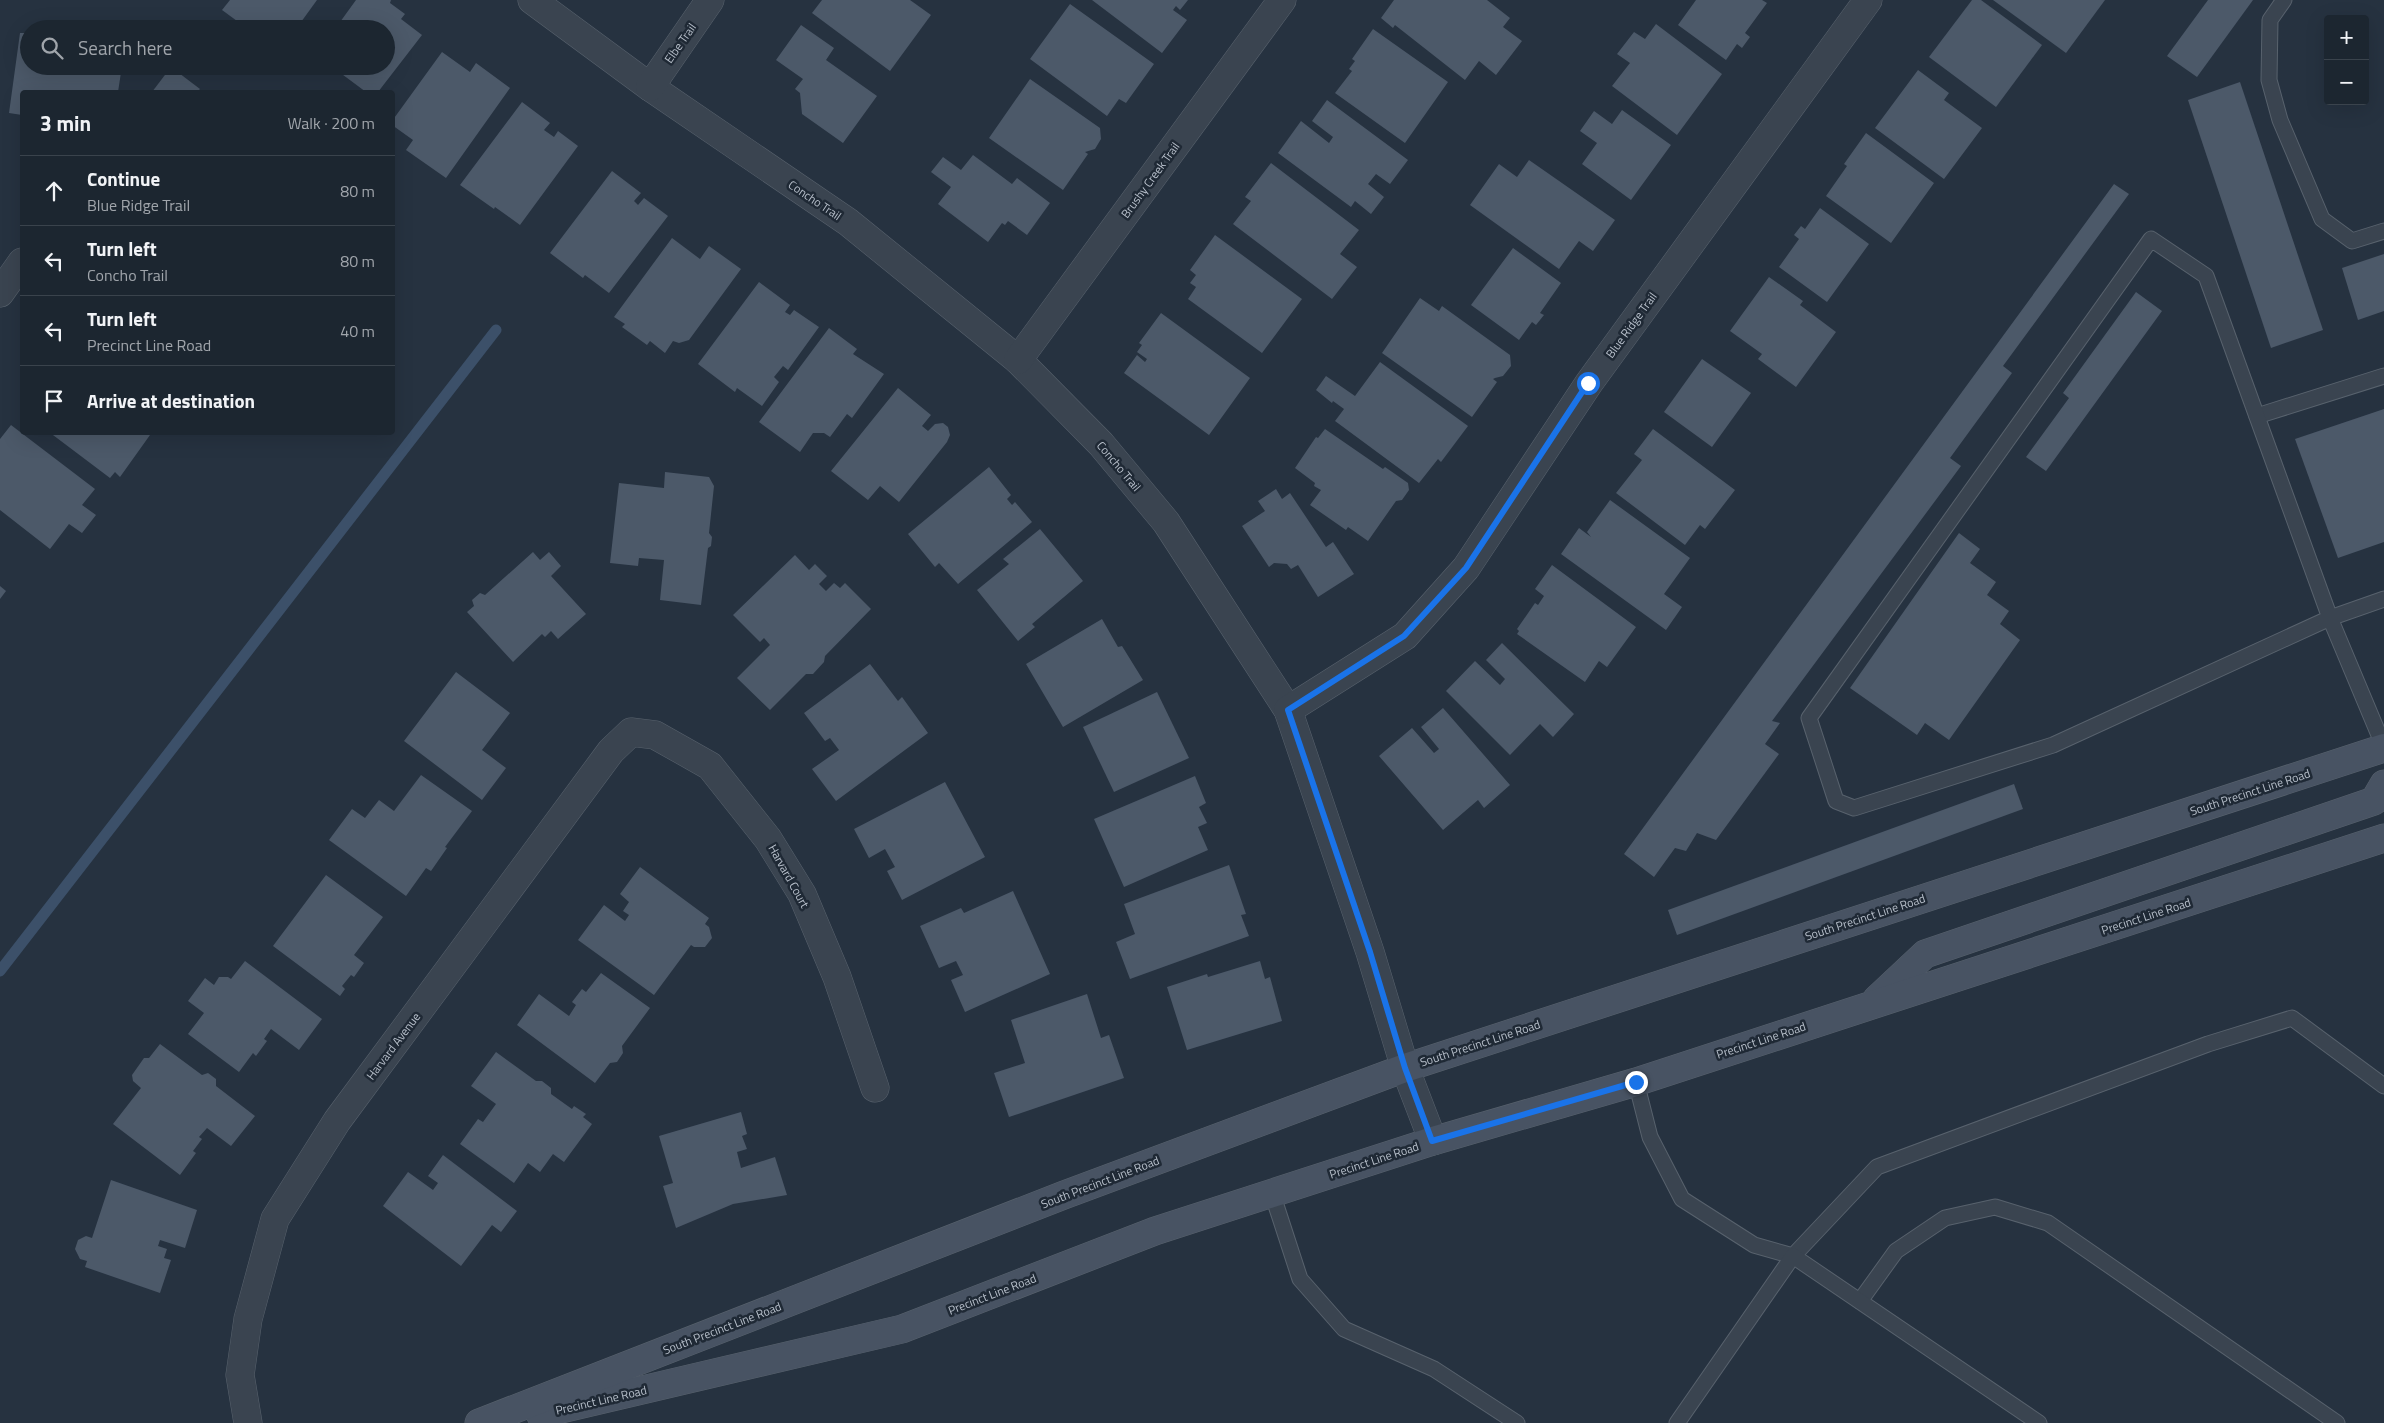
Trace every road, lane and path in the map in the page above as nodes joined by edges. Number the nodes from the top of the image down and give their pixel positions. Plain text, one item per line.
1 (532, 0) edge
2 (710, 0) edge
3 (1282, 0) edge
4 (1868, 0) edge
5 (2284, 0) edge
6 (650, 86) junction
7 (2384, 231) edge
8 (20, 265) edge
9 (0, 293) edge
10 (1018, 360) junction
11 (2384, 376) edge
12 (2257, 416) junction
13 (2384, 599) edge
14 (2330, 618) junction
15 (1288, 710) junction
16 (655, 735) joint
17 (2384, 748) edge
18 (2384, 784) edge
19 (2384, 838) edge
20 (1872, 1004) junction
21 (1405, 1068) junction
22 (1636, 1082) junction
23 (2384, 1086) edge
24 (875, 1088) dead end
25 (1432, 1141) junction
26 (1272, 1193) junction
27 (1793, 1256) junction
28 (1860, 1301) junction
29 (248, 1423) edge
30 (479, 1423) edge
31 (504, 1423) edge
32 (1517, 1423) edge
33 (1677, 1423) edge
34 (2039, 1423) edge
35 (2337, 1423) edge

1 - 6 street, Concho Trail
2 - 6 street, Elbe Trail
3 - 10 street, Brushy Creek Trail
4 - 15 street, Blue Ridge Trail
5 - 7 lane
6 - 10 street, Concho Trail
8 - 9 street
10 - 15 street, Concho Trail
11 - 12 lane
12 - 14 lane
12 - 14 lane
13 - 14 lane
14 - 17 lane
15 - 21 street, Concho Trail
16 - 24 street, Harvard Court
16 - 29 street, Harvard Avenue
17 - 21 main road, South Precinct Line Road
18 - 20 main road
19 - 20 main road, Precinct Line Road
20 - 22 main road, Precinct Line Road
21 - 25 street, Concho Trail
21 - 30 main road, South Precinct Line Road
22 - 25 main road, Precinct Line Road
22 - 27 lane
23 - 27 lane
25 - 26 main road, Precinct Line Road
26 - 31 main road, Precinct Line Road
26 - 32 lane
27 - 28 lane
27 - 33 lane
28 - 34 lane
28 - 35 lane

